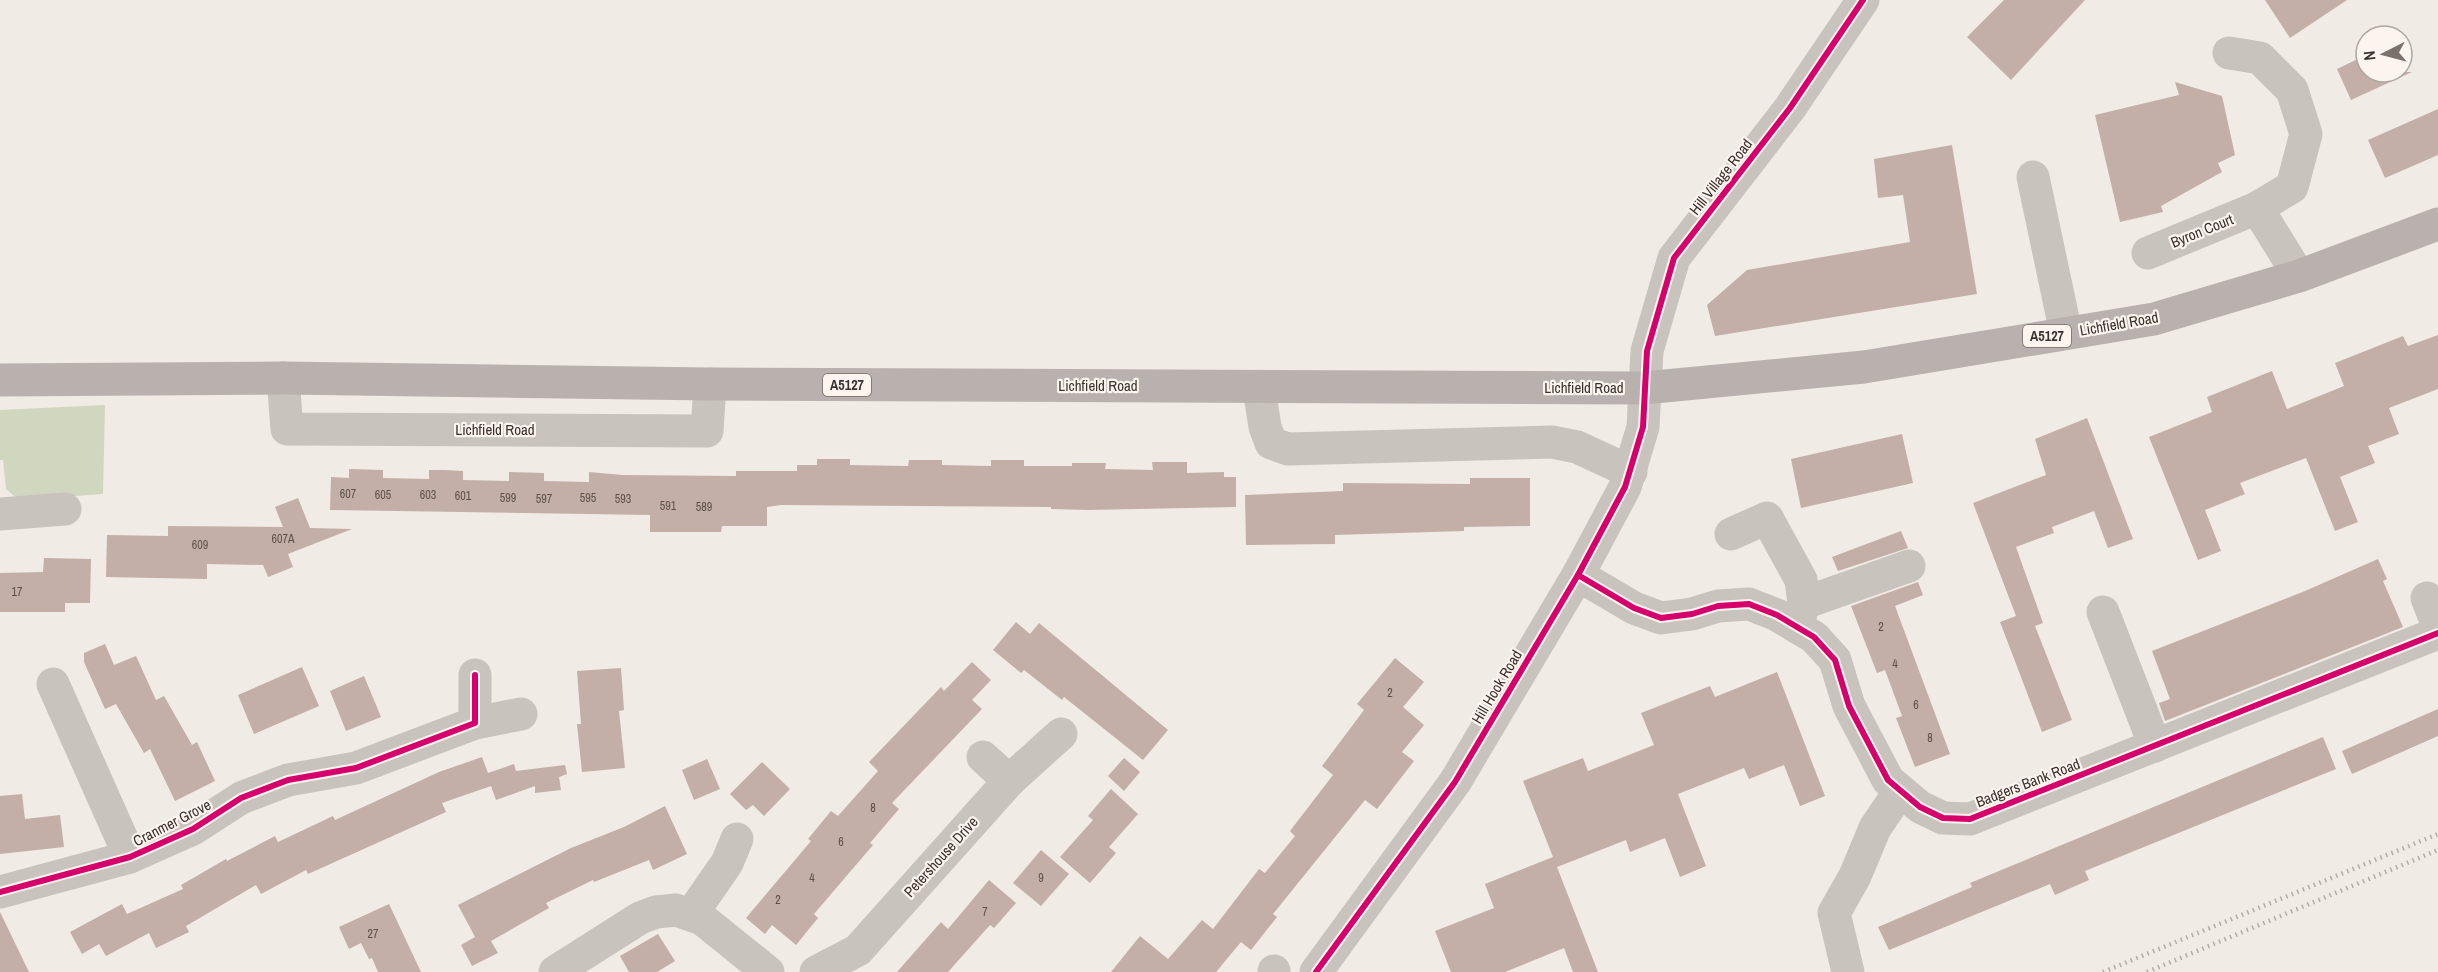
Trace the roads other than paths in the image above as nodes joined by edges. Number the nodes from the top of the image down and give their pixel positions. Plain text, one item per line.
1 (1863, 0) edge
2 (2229, 52) dead end
3 (2033, 177) dead end
4 (2257, 208) junction
5 (2438, 224) edge
6 (2148, 253) dead end
7 (2299, 276) junction
8 (2067, 333) junction
9 (283, 378) junction
10 (0, 380) edge
11 (710, 384) junction
12 (1259, 387) junction
13 (1644, 388) junction
14 (1631, 472) junction
15 (65, 509) dead end
16 (0, 514) edge
17 (1731, 534) dead end
18 (1909, 566) dead end
19 (1578, 575) junction
20 (2103, 612) dead end
21 (1801, 615) junction
22 (2438, 633) edge
23 (475, 675) dead end
24 (53, 684) dead end
25 (521, 714) dead end
26 (475, 723) junction
27 (1061, 734) dead end
28 (2156, 747) junction
29 (983, 757) dead end
30 (1009, 782) junction
31 (1900, 790) junction
32 (737, 839) dead end
33 (130, 857) junction
34 (0, 892) edge
35 (691, 915) junction
36 (555, 972) edge
37 (768, 972) edge
38 (816, 972) edge
39 (1316, 972) edge
40 (1848, 972) edge

1 - 13 street, Hill Village Road
2 - 4 street, Byron Court
3 - 8 street
4 - 6 street, Byron Court
4 - 7 street
5 - 7 main road, Lichfield Road / A5127
7 - 8 main road, Lichfield Road / A5127
8 - 13 main road, Lichfield Road / A5127
9 - 10 main road, Lichfield Road / A5127
9 - 11 main road, Lichfield Road / A5127
9 - 11 street, Lichfield Road
11 - 12 main road, Lichfield Road / A5127
12 - 13 main road, Lichfield Road / A5127
12 - 14 street
13 - 14 street, Hill Hook Road
14 - 19 street, Hill Hook Road
15 - 16 street
17 - 21 street
18 - 21 street
19 - 21 street, Badgers Bank Road
19 - 39 street, Hill Hook Road
20 - 28 street
21 - 31 street, Badgers Bank Road
22 - 28 street, Badgers Bank Road
23 - 26 street
24 - 33 street, Cranmer Grove
25 - 26 street, Cranmer Grove
26 - 33 street, Cranmer Grove
27 - 30 street, Petershouse Drive
28 - 31 street, Badgers Bank Road
29 - 30 street
30 - 38 street, Petershouse Drive
31 - 40 street
32 - 35 street
33 - 34 street, Cranmer Grove
35 - 36 street
35 - 37 street

